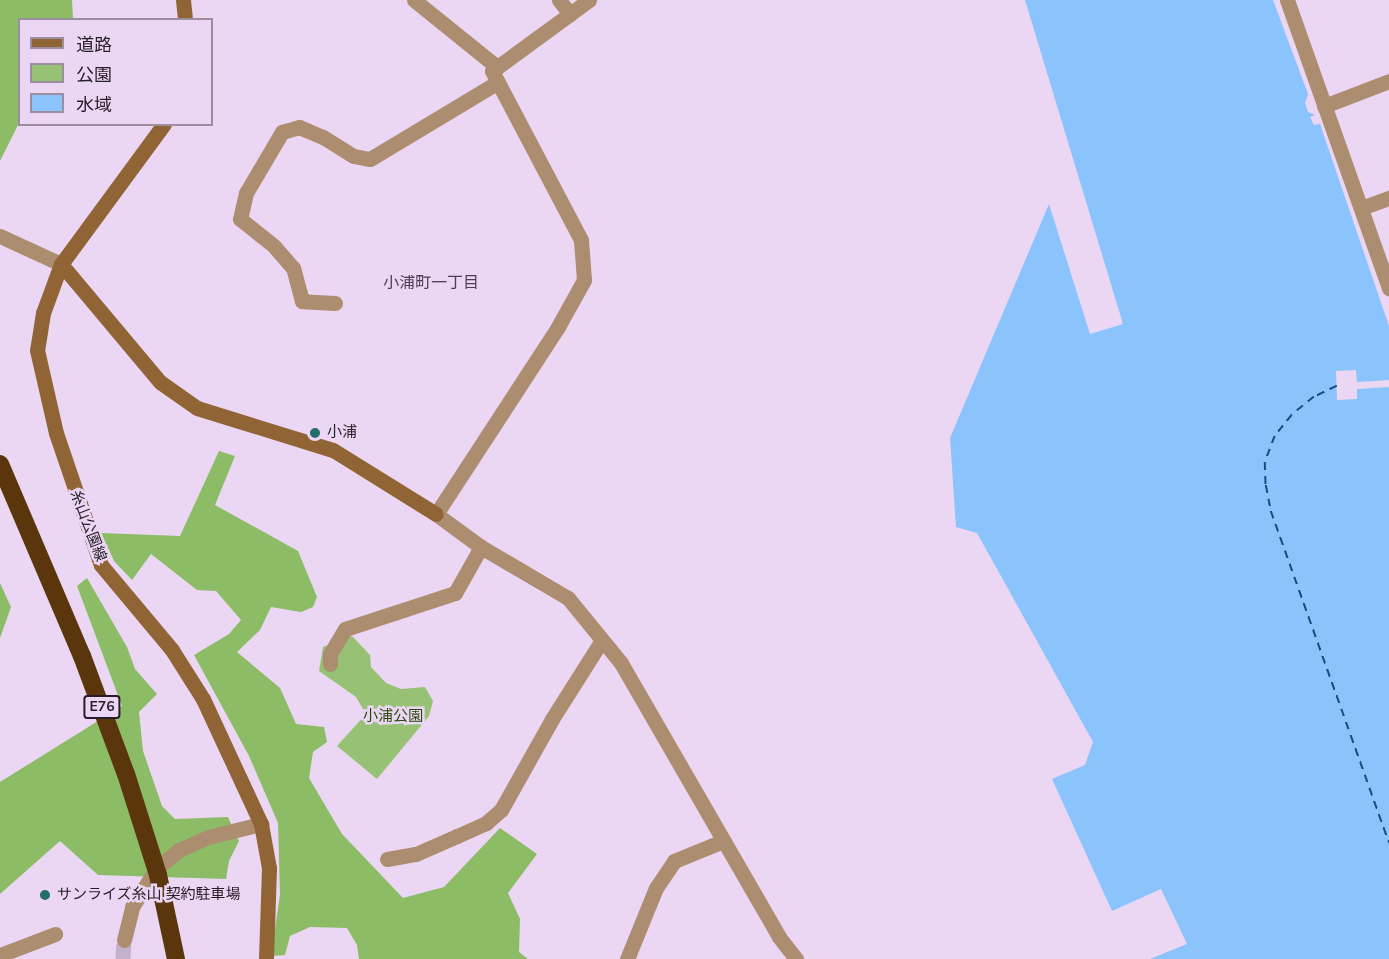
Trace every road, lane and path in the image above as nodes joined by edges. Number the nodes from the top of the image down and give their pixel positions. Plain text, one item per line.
1 (183, 0) edge
2 (414, 0) edge
3 (559, 0) edge
4 (589, 0) edge
5 (1287, 0) edge
6 (570, 14) junction
7 (185, 18) edge
8 (497, 74) junction
9 (1389, 81) edge
10 (1324, 106) junction
11 (163, 126) edge
12 (1389, 198) edge
13 (1361, 208) junction
14 (0, 236) edge
15 (61, 264) junction
16 (1389, 288) edge
17 (335, 303) dead end
18 (0, 464) edge
19 (436, 514) junction
20 (481, 547) junction
21 (602, 640) junction
22 (330, 664) dead end
23 (261, 824) junction
24 (723, 841) junction
25 (387, 859) dead end
26 (55, 934) dead end
27 (124, 939) tunnel mouth
28 (0, 955) edge
29 (176, 959) edge
30 (266, 959) edge
31 (627, 959) edge
32 (796, 959) edge

1 - 7 main road
2 - 8 street
3 - 6 street
4 - 6 street
5 - 10 street
6 - 8 street
8 - 17 street
8 - 19 street
9 - 10 street
10 - 13 street
11 - 15 main road, 糸山公園線
12 - 13 street
13 - 16 street
14 - 15 street
15 - 19 main road
15 - 23 main road, 糸山公園線
18 - 29 highway, E76, bridge
19 - 20 street
20 - 21 street
20 - 22 street
21 - 24 street
21 - 25 street
23 - 27 street
23 - 30 main road, 糸山公園線
24 - 31 street
24 - 32 street
26 - 28 street

